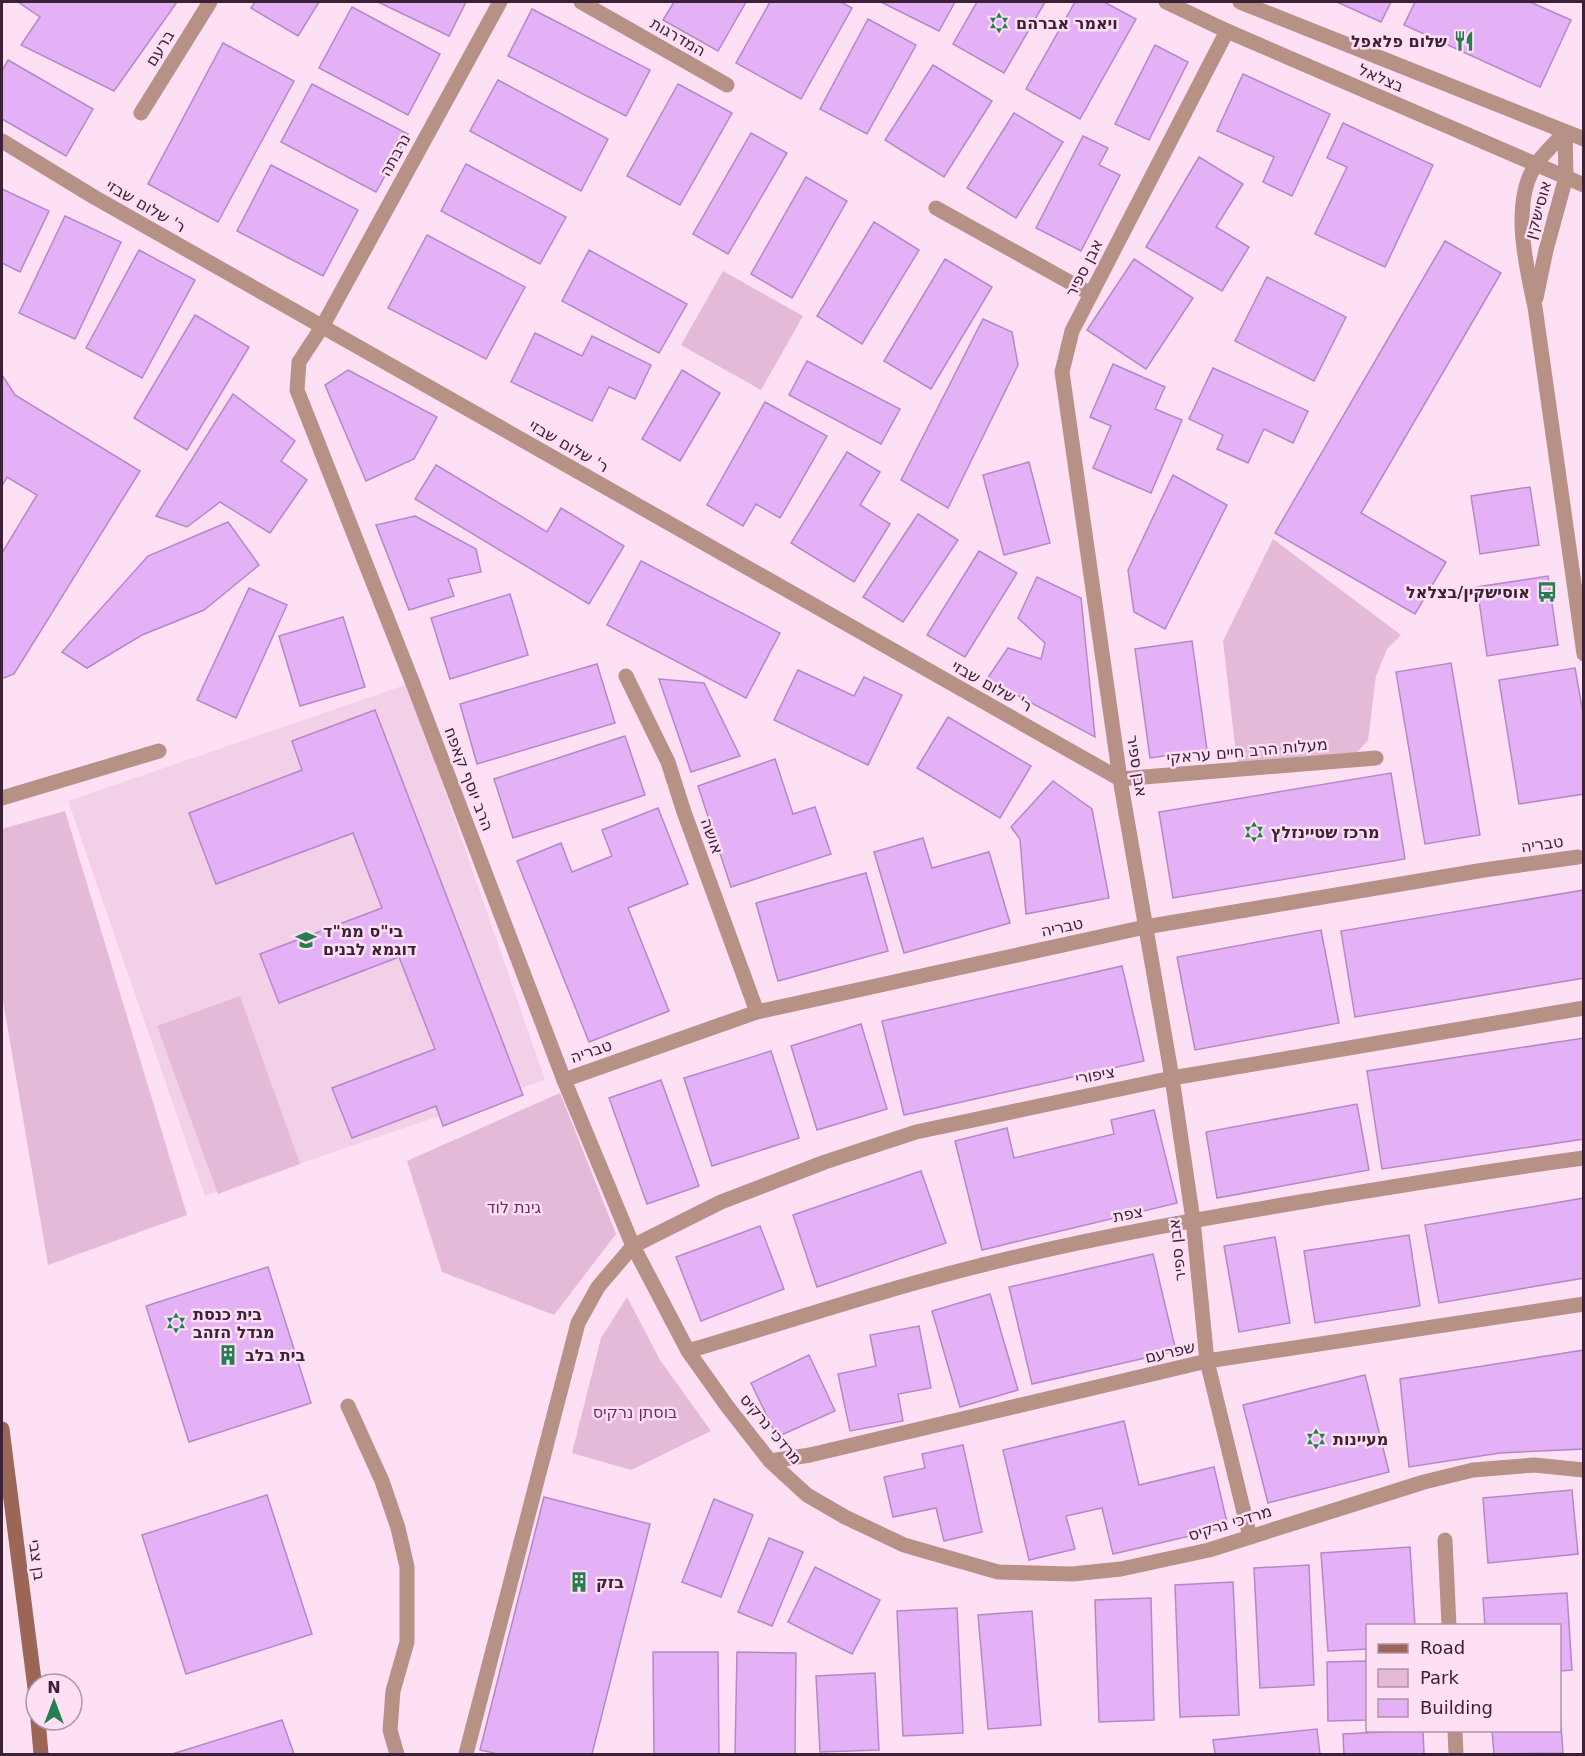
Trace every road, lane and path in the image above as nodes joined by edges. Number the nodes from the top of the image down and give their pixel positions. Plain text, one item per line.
1 (210, 2) edge
2 (500, 2) edge
3 (581, 2) edge
4 (1166, 2) edge
5 (1240, 2) edge
6 (1227, 31) junction
7 (727, 85) dead end
8 (141, 113) dead end
9 (1566, 132) junction
10 (1584, 139) edge
11 (2, 141) edge
12 (1536, 164) junction
13 (1566, 177) junction
14 (1584, 185) edge
15 (936, 208) dead end
16 (1091, 294) junction
17 (1535, 307) junction
18 (322, 327) junction
19 (1583, 652) edge
20 (626, 676) dead end
21 (159, 751) dead end
22 (1376, 758) dead end
23 (1120, 779) junction
24 (2, 798) edge
25 (1578, 857) dead end
26 (1145, 927) junction
27 (1584, 1008) edge
28 (757, 1012) junction
29 (1172, 1078) junction
30 (564, 1080) junction
31 (1584, 1158) edge
32 (1193, 1220) junction
33 (633, 1246) junction
34 (1584, 1304) edge
35 (688, 1351) junction
36 (1207, 1361) junction
37 (348, 1406) dead end
38 (2, 1429) edge
39 (770, 1461) junction
40 (1584, 1470) edge
41 (1250, 1537) junction
42 (1445, 1540) dead end
43 (1449, 1624) edge
44 (33, 1672) edge
45 (39, 1732) edge
46 (1455, 1732) edge
47 (41, 1755) edge
48 (397, 1755) edge
49 (466, 1755) edge
50 (1456, 1755) edge

1 - 8 street, ברעם
2 - 18 street, נרבתה
3 - 7 street, המדרגות
4 - 6 street, בצלאל
5 - 9 street, בצלאל
6 - 12 street, בצלאל
6 - 16 street, אבן ספיר
9 - 10 street, בצלאל
9 - 12 street, אוסישקין
9 - 13 street, אוסישקין
11 - 18 street, ר' שלום שבזי
12 - 13 street, בצלאל
12 - 17 street, אוסישקין
13 - 14 street, בצלאל
13 - 17 street, אוסישקין
15 - 16 street
16 - 23 street, אבן ספיר
17 - 19 street, אוסישקין
18 - 23 street, ר' שלום שבזי
18 - 30 street, הרב יוסף קאפח
20 - 28 street, אושה
21 - 24 street
22 - 23 street, מעלות הרב חיים עראקי
23 - 26 street, אבן ספיר
25 - 26 street, טבריה
26 - 28 street, טבריה
26 - 29 street, אבן ספיר
27 - 29 street, ציפורי
28 - 30 street, טבריה
29 - 32 street, אבן ספיר
29 - 33 street, ציפורי
30 - 33 street, הרב יוסף קאפח
31 - 32 street, צפת
32 - 35 street, צפת
32 - 36 street, אבן ספיר
33 - 35 street, מרדכי נרקיס
33 - 49 street
34 - 36 street, שפרעם
35 - 39 street, מרדכי נרקיס
36 - 39 street, שפרעם
36 - 41 street, אבן ספיר
37 - 48 street
38 - 44 main road, בן צבי
39 - 41 street, מרדכי נרקיס
40 - 41 street, מרדכי נרקיס
42 - 43 street
45 - 47 main road
46 - 50 street

